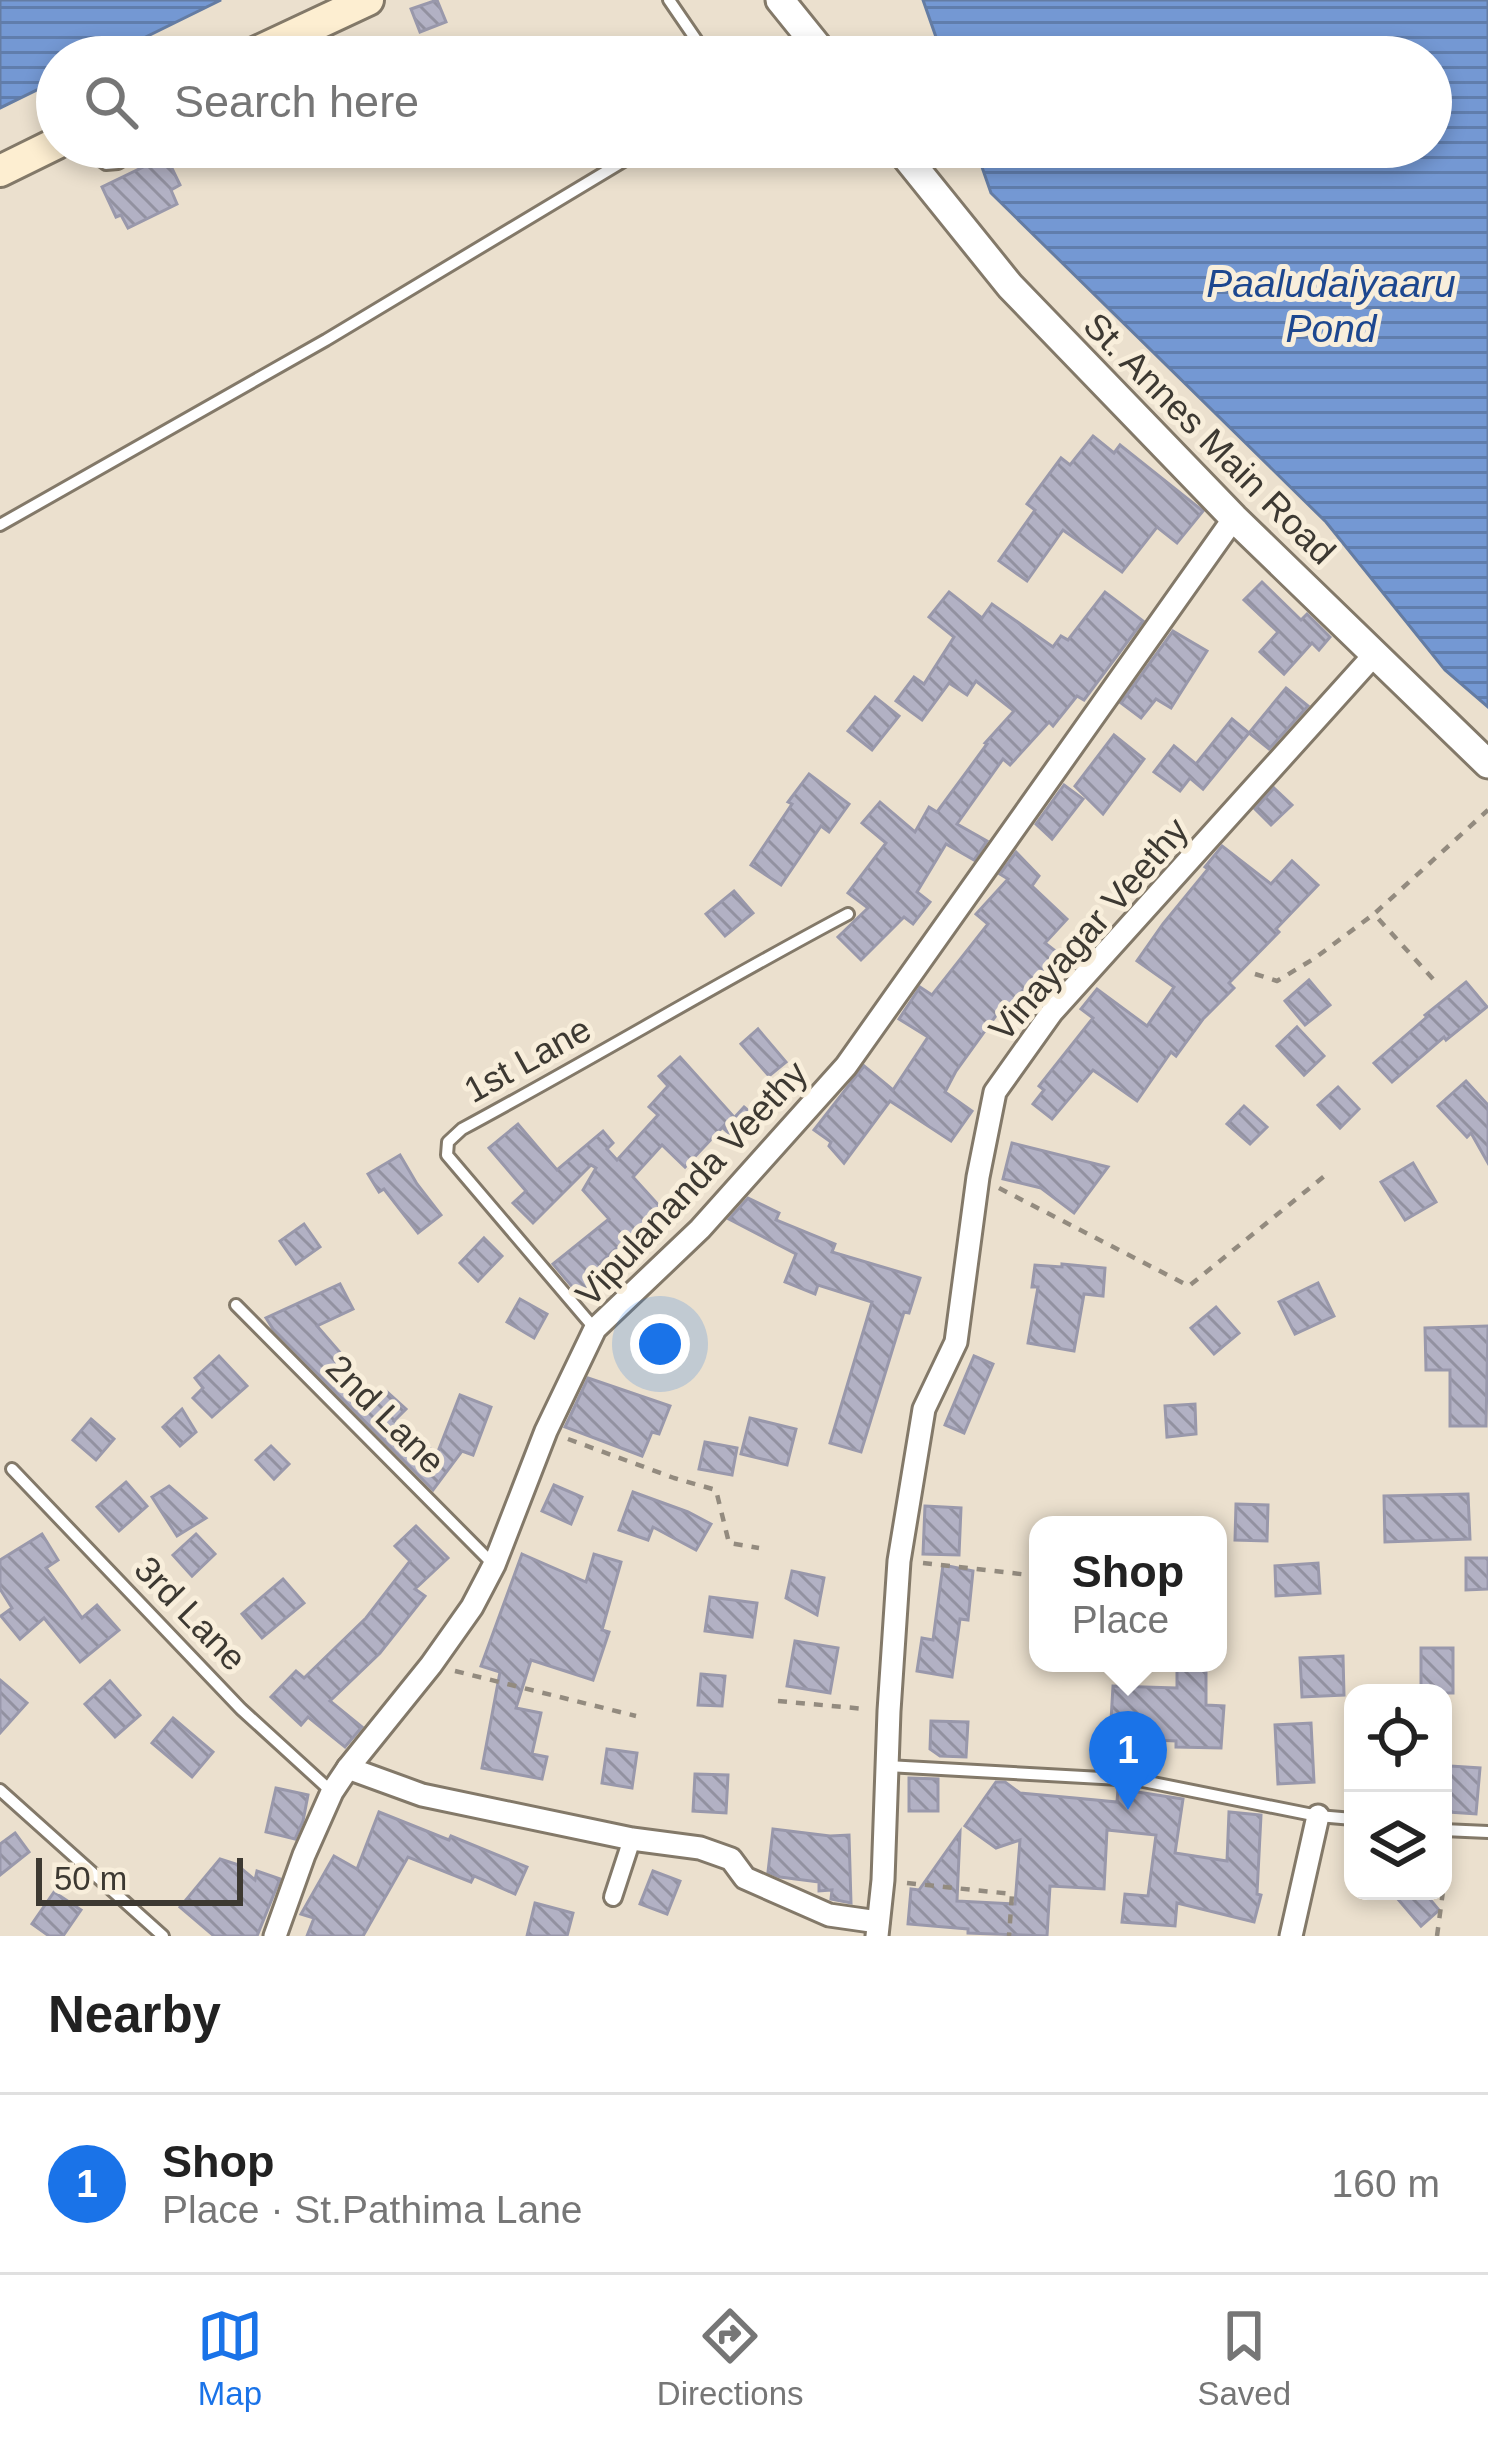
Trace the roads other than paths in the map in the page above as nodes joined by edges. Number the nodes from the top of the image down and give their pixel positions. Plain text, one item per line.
1 (368, 0) edge
2 (669, 0) edge
3 (780, 0) edge
4 (291, 36) edge
5 (694, 36) edge
6 (809, 36) edge
7 (36, 153) edge
8 (612, 168) edge
9 (915, 168) edge
10 (0, 170) edge
11 (1234, 518) junction
12 (0, 525) edge
13 (1374, 655) junction
14 (1488, 764) edge
15 (848, 914) dead end
16 (236, 1305) dead end
17 (595, 1329) junction
18 (11, 1469) dead end
19 (494, 1565) junction
20 (887, 1766) junction
21 (348, 1768) junction
22 (0, 1790) edge
23 (332, 1792) junction
24 (1318, 1816) junction
25 (1344, 1819) edge
26 (1452, 1830) edge
27 (1488, 1832) edge
28 (632, 1839) junction
29 (613, 1897) dead end
30 (877, 1929) edge
31 (164, 1936) edge
32 (275, 1936) edge
33 (1291, 1936) edge

1 - 4 main road
2 - 5 lane
3 - 6 street
7 - 10 main road
8 - 12 lane
9 - 11 street, St. Annes Main Road
11 - 13 street, St. Annes Main Road
11 - 17 street, Vipulananda Veethy
13 - 14 street, St. Annes Main Road
13 - 20 street, Vinayagar Veethy
15 - 17 lane, 1st Lane
16 - 19 lane, 2nd Lane
17 - 19 street, Vipulananda Veethy
18 - 23 lane, 3rd Lane
19 - 21 street, Vipulananda Veethy
20 - 24 lane
20 - 30 street, Vinayagar Veethy
21 - 23 street, Vipulananda Veethy
21 - 28 street
22 - 31 lane
23 - 32 street, Vipulananda Veethy
24 - 25 lane
24 - 33 street
26 - 27 lane
28 - 29 street
28 - 30 street

